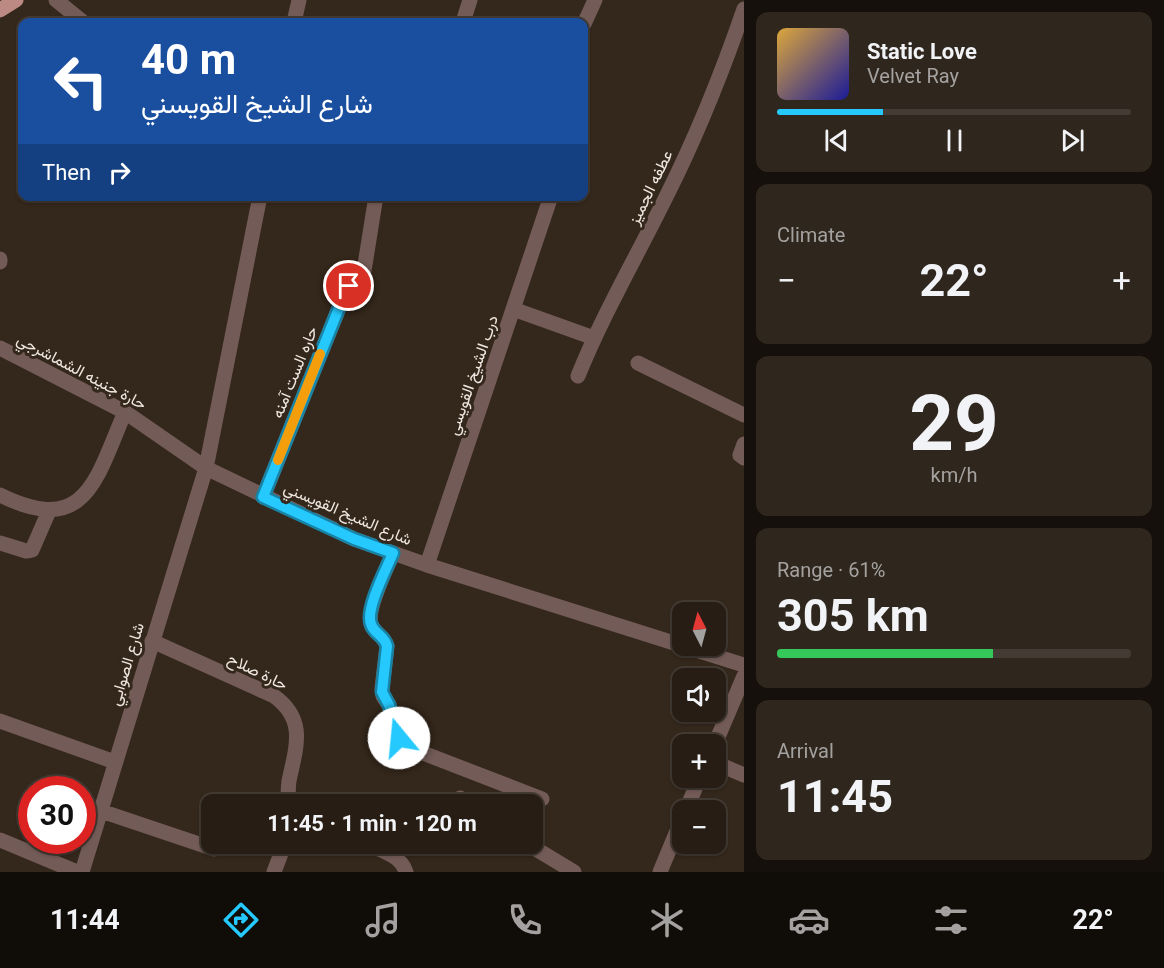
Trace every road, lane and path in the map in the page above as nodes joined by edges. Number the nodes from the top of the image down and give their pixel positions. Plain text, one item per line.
1 (16, 0) edge
2 (56, 0) edge
3 (299, 0) edge
4 (470, 0) edge
5 (595, 0) edge
6 (744, 9) edge
7 (0, 10) edge
8 (78, 18) edge
9 (295, 18) edge
10 (464, 18) edge
11 (587, 18) edge
12 (259, 201) edge
13 (375, 201) edge
14 (549, 201) edge
15 (513, 309) junction
16 (594, 338) junction
17 (0, 348) edge
18 (638, 363) dead end
19 (578, 376) dead end
20 (125, 412) junction
21 (744, 415) edge
22 (744, 444) edge
23 (744, 458) edge
24 (206, 468) junction
25 (0, 495) edge
26 (263, 497) junction
27 (48, 511) junction
28 (0, 543) edge
29 (393, 553) junction
30 (427, 566) junction
31 (152, 641) junction
32 (744, 665) edge
33 (744, 676) edge
34 (0, 721) edge
35 (719, 734) edge
36 (116, 762) junction
37 (726, 767) edge
38 (744, 775) edge
39 (288, 794) edge
40 (529, 794) edge
41 (100, 811) junction
42 (0, 840) edge
43 (672, 843) edge
44 (201, 845) edge
45 (543, 853) edge
46 (281, 854) edge
47 (389, 854) edge
48 (76, 872) edge
49 (82, 872) edge
50 (274, 872) edge
51 (406, 872) edge
52 (574, 872) edge
53 (660, 872) edge

1 - 7 main road
2 - 8 street
3 - 9 street
4 - 10 street
5 - 11 street
6 - 16 street, عطفه الجميز
12 - 24 street
13 - 26 street, حاره الست آمنه
14 - 15 street, درب الشيخ القويسي
15 - 16 street
15 - 30 street, درب الشيخ القويسي
16 - 19 street, عطفه الجميز
17 - 20 street, حارة جنينه الشماشرجي
18 - 21 street
20 - 24 street, حارة جنينه الشماشرجي
20 - 27 street
22 - 23 street
24 - 26 street, شارع الشيخ القويسني
24 - 31 street, شارع الصوابي
25 - 27 street
26 - 29 street, شارع الشيخ القويسني
27 - 28 street
29 - 30 street, شارع الشيخ القويسني
29 - 40 street
30 - 32 street, شارع الشيخ القويسني
31 - 36 street, شارع الصوابي
31 - 39 street, حارة صلاح
33 - 35 street
34 - 36 street
36 - 41 street, شارع الصوابي
37 - 38 street
41 - 44 street
41 - 49 street, شارع الصوابي
42 - 48 street
43 - 53 street
45 - 52 street
46 - 50 street
47 - 51 street

